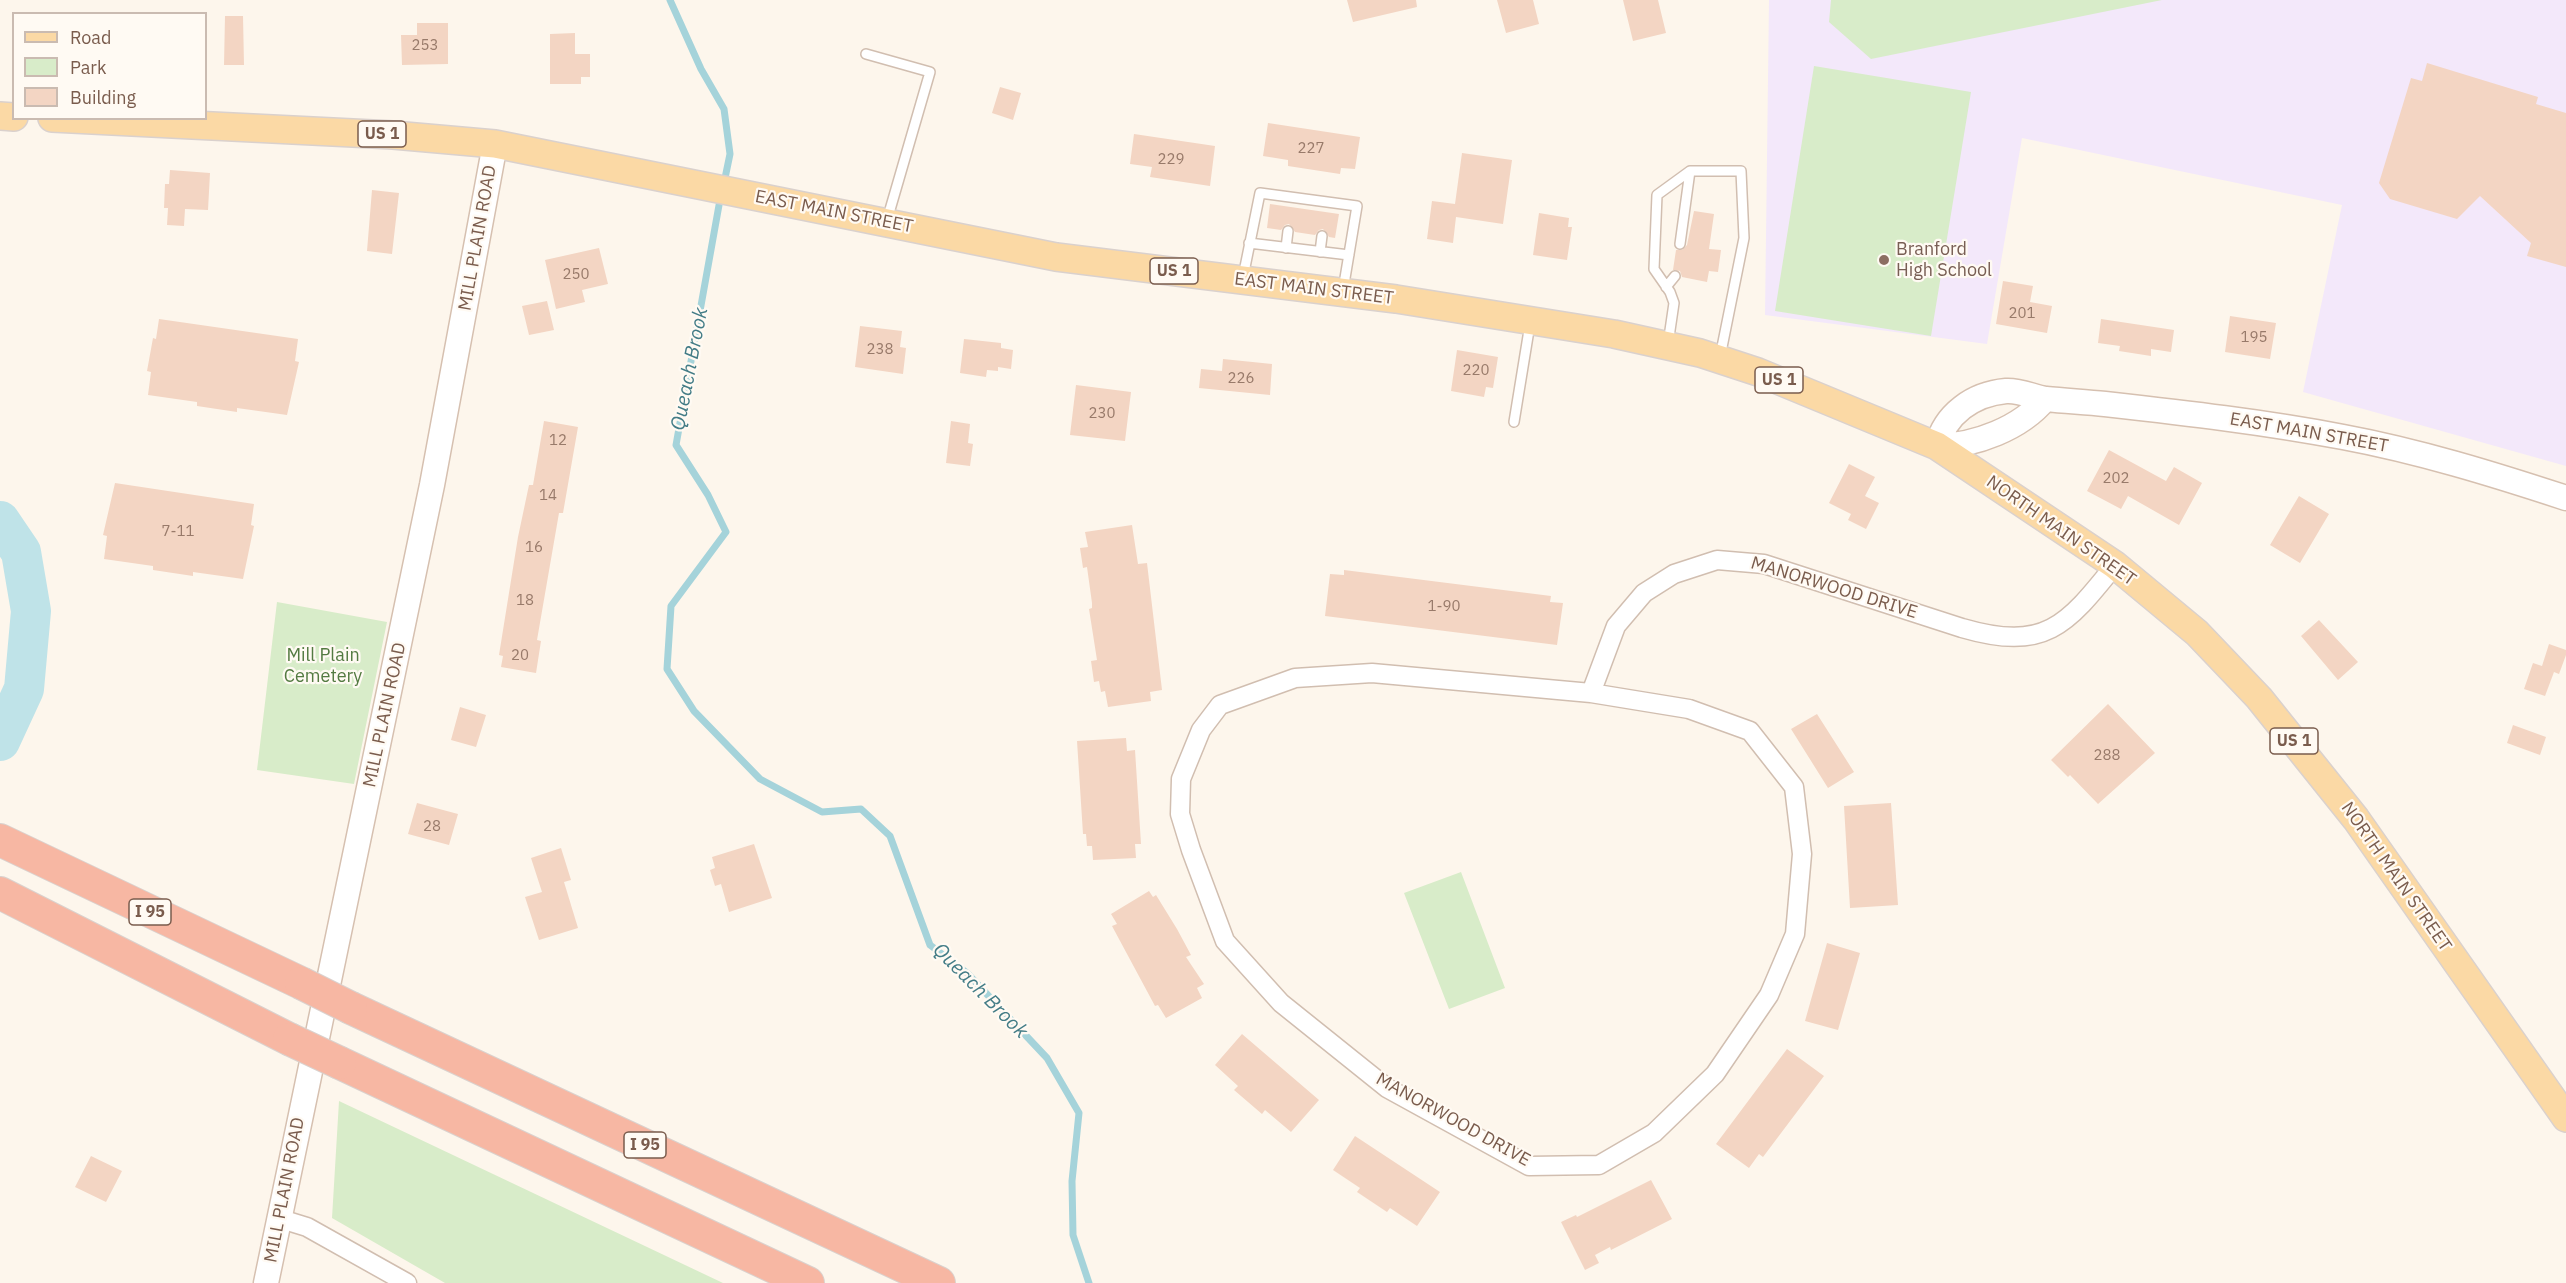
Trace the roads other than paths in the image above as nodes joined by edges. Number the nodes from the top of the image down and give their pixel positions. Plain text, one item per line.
1 (866, 54) dead end
2 (92, 120) edge
3 (495, 144) junction
4 (1690, 171) junction
5 (886, 222) junction
6 (1288, 231) dead end
7 (1322, 236) dead end
8 (1250, 243) junction
9 (1680, 244) dead end
10 (1286, 248) junction
11 (1320, 252) junction
12 (1349, 255) junction
13 (1675, 276) dead end
14 (1242, 280) junction
15 (1666, 287) junction
16 (1343, 292) junction
17 (1530, 322) junction
18 (1614, 334) joint
19 (1668, 346) junction
20 (1719, 360) junction
21 (2045, 399) junction
22 (1514, 422) dead end
23 (1937, 446) junction
24 (2566, 498) edge
25 (2115, 565) junction
26 (1591, 693) junction
27 (0, 840) edge
28 (0, 892) edge
29 (2566, 1118) edge
30 (281, 1218) junction
31 (266, 1283) edge
32 (407, 1283) edge
33 (808, 1283) edge
34 (939, 1283) edge

1 - 5 lane
2 - 3 main road, EAST MAIN STREET / US 1
3 - 5 main road, EAST MAIN STREET / US 1
3 - 30 street, MILL PLAIN ROAD
4 - 9 lane
4 - 15 lane
4 - 20 lane
5 - 14 main road, EAST MAIN STREET / US 1
6 - 10 lane
7 - 11 lane
8 - 10 lane
8 - 12 lane
8 - 14 lane
10 - 11 lane
11 - 12 lane
12 - 16 lane
13 - 15 lane
14 - 16 main road, EAST MAIN STREET / US 1
15 - 19 lane
16 - 17 main road, EAST MAIN STREET / US 1
17 - 18 main road, EAST MAIN STREET / US 1
17 - 22 lane
18 - 19 main road, NORTH MAIN STREET / US 1
19 - 20 main road, NORTH MAIN STREET / US 1
20 - 23 main road, NORTH MAIN STREET / US 1
21 - 23 street
21 - 23 street, EAST MAIN STREET
21 - 24 street, EAST MAIN STREET
23 - 25 main road, NORTH MAIN STREET / US 1
25 - 26 street, MANORWOOD DRIVE
25 - 29 main road, NORTH MAIN STREET / US 1
26 - 26 street, MANORWOOD DRIVE
27 - 34 highway, I 95, bridge
28 - 33 highway, bridge
30 - 31 street, MILL PLAIN ROAD
30 - 32 street

